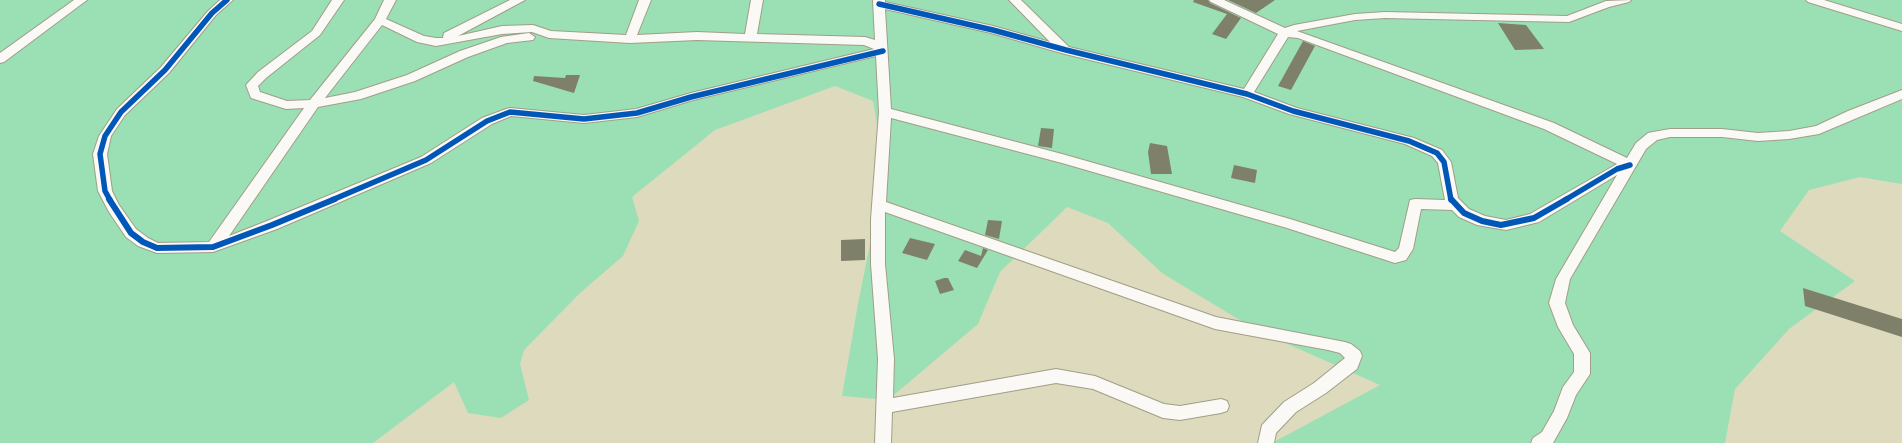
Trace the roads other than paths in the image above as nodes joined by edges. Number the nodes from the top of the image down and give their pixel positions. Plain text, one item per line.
1 (81, 0) edge
2 (227, 0) edge
3 (338, 0) edge
4 (390, 0) edge
5 (519, 0) edge
6 (645, 0) edge
7 (757, 0) edge
8 (1015, 0) edge
9 (1215, 0) edge
10 (1625, 0) edge
11 (1812, 0) edge
12 (879, 2) edge
13 (380, 20) junction
14 (1902, 28) edge
15 (1286, 33) junction
16 (549, 34) junction
17 (750, 38) junction
18 (630, 39) junction
19 (436, 42) junction
20 (1066, 50) junction
21 (883, 51) junction
22 (0, 59) edge
23 (1247, 94) junction
24 (1902, 94) edge
25 (314, 104) junction
26 (885, 112) junction
27 (1630, 165) junction
28 (879, 205) junction
29 (1455, 206) junction
30 (213, 247) junction
31 (886, 406) junction
32 (1221, 406) dead end
33 (883, 443) edge
34 (1266, 443) edge
35 (1539, 443) edge

1 - 22 street
2 - 30 street
3 - 25 street
4 - 13 street
5 - 19 street
6 - 18 street
7 - 17 street
8 - 20 street
9 - 15 street
10 - 15 street
11 - 14 street
12 - 20 street
12 - 21 street
13 - 19 street
13 - 25 street
15 - 23 street
15 - 27 street
16 - 18 street
16 - 19 street
16 - 25 street
17 - 18 street
17 - 21 street
20 - 23 street
21 - 26 street
21 - 30 street
23 - 29 street
24 - 27 street
25 - 30 street
26 - 28 street
26 - 29 street
27 - 29 street
27 - 35 street
28 - 31 street
28 - 34 street
31 - 32 street
31 - 33 street

